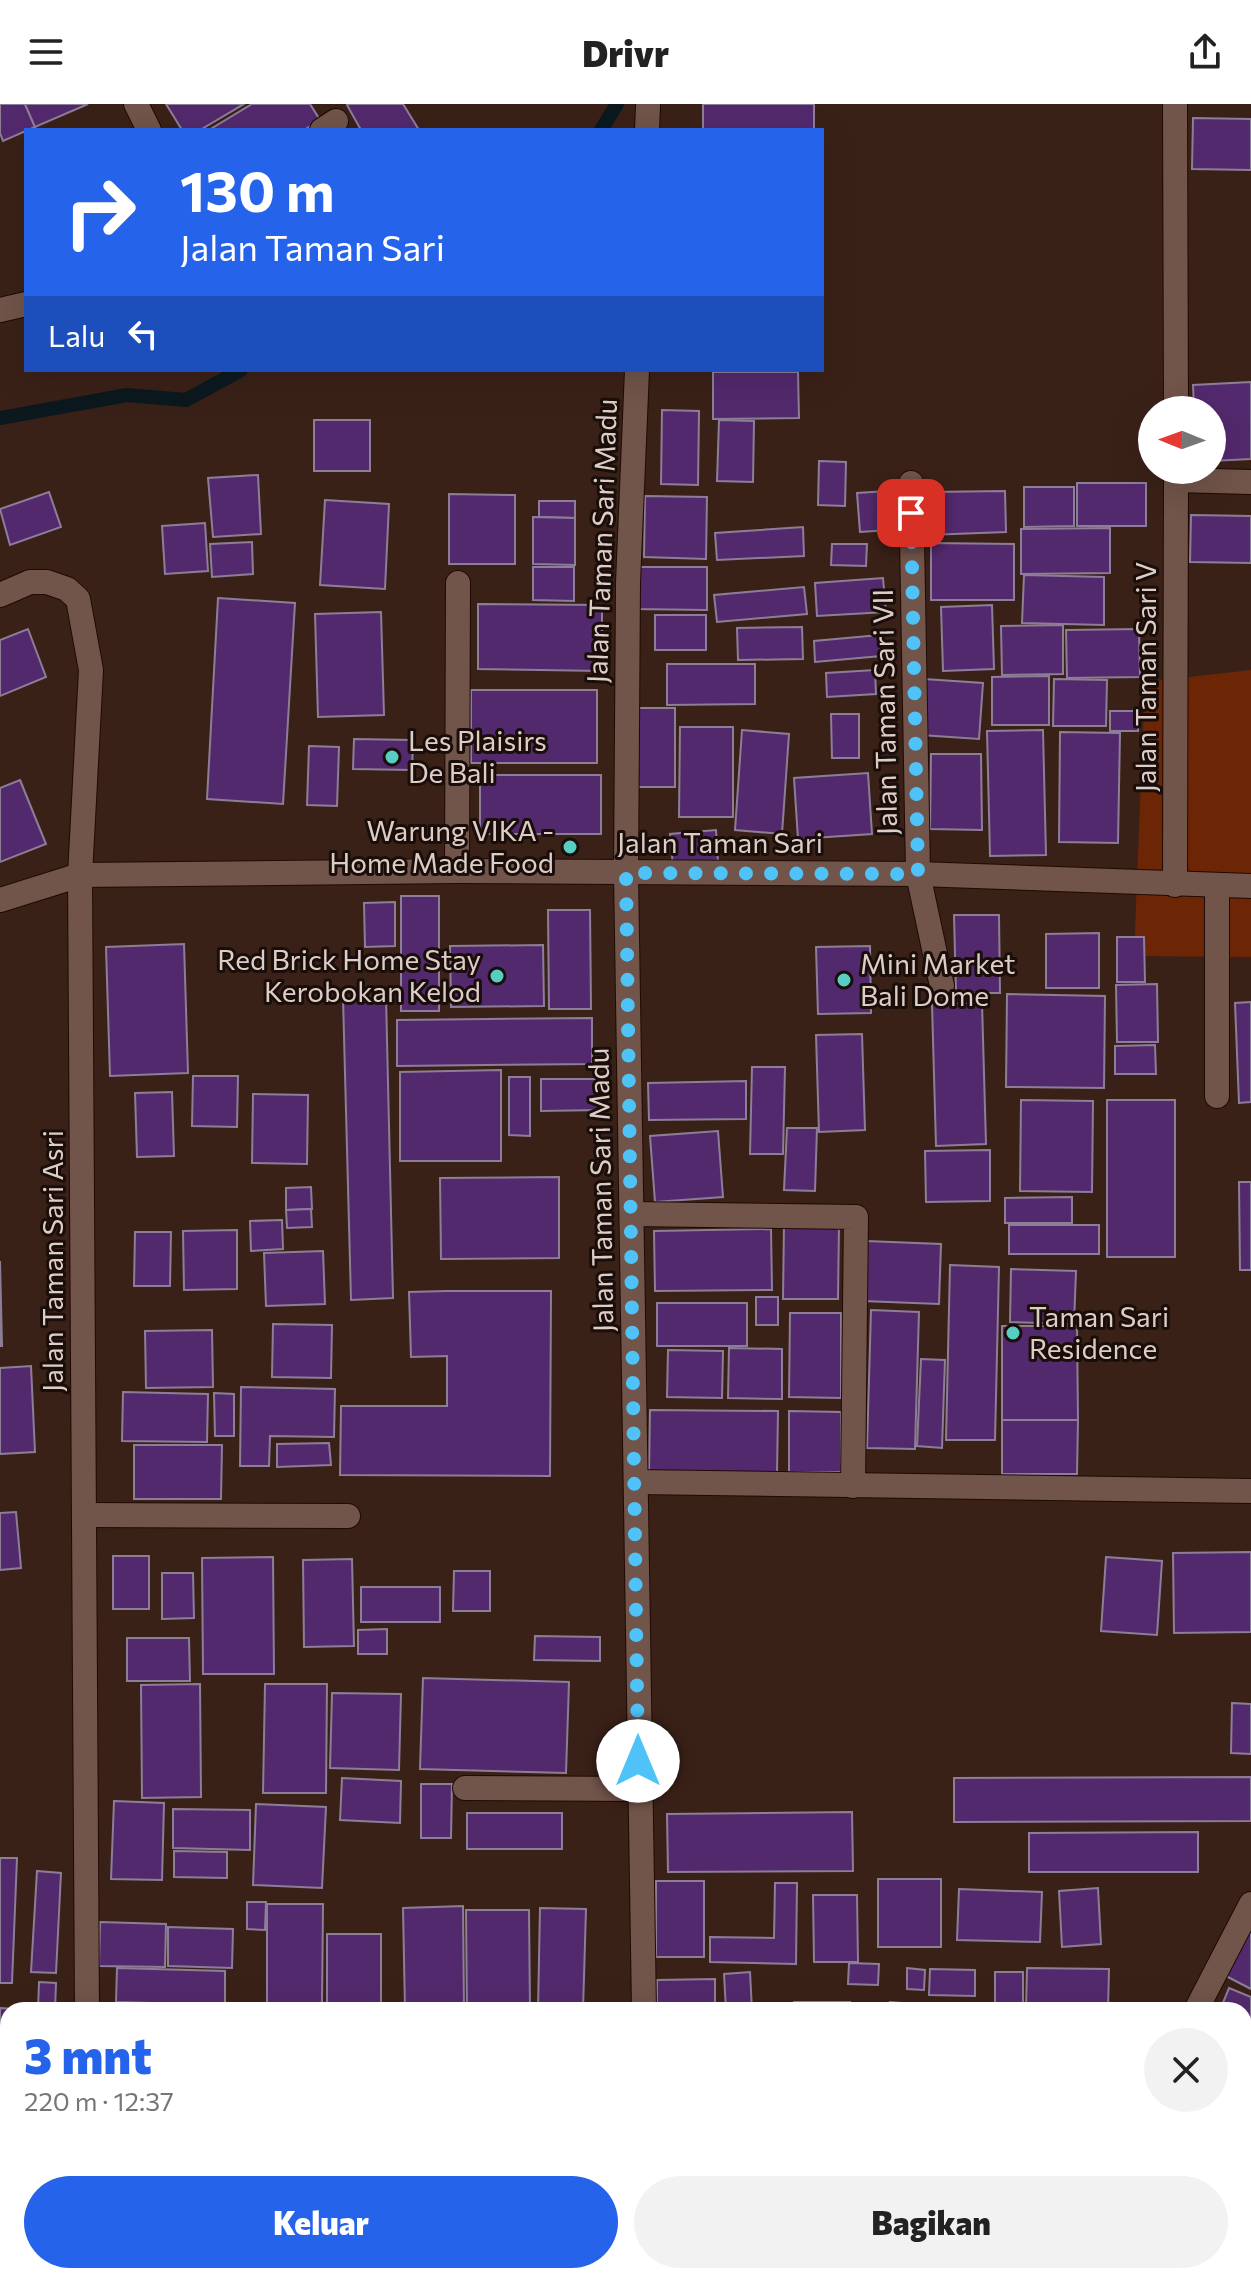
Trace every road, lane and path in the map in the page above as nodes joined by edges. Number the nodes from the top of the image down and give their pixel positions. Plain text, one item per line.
1 (136, 104) edge
2 (1175, 104) edge
3 (148, 128) edge
4 (24, 304) edge
5 (0, 310) edge
6 (637, 372) edge
7 (1176, 396) edge
8 (1226, 480) edge
9 (1251, 482) edge
10 (911, 483) dead end
11 (1176, 484) edge
12 (458, 583) dead end
13 (0, 595) edge
14 (457, 871) junction
15 (626, 873) junction
16 (918, 874) junction
17 (80, 875) junction
18 (1175, 885) junction
19 (1217, 886) junction
20 (1251, 886) edge
21 (0, 900) edge
22 (942, 986) dead end
23 (1217, 1096) dead end
24 (632, 1214) junction
25 (636, 1482) junction
26 (853, 1486) junction
27 (1251, 1491) edge
28 (86, 1515) junction
29 (348, 1516) dead end
30 (465, 1788) dead end
31 (639, 1789) junction
32 (1251, 1904) edge
33 (87, 2002) edge
34 (644, 2002) edge
35 (1200, 2002) edge

1 - 3 street
2 - 7 street
4 - 5 street
6 - 15 street, Jalan Taman Sari Madu
8 - 9 street
10 - 16 street, Jalan Taman Sari VII
11 - 18 street, Jalan Taman Sari V
12 - 14 street
13 - 17 street, Jalan Taman Sari Asri
14 - 15 street, Jalan Taman Sari
14 - 17 street, Jalan Taman Sari
15 - 16 street, Jalan Taman Sari
15 - 24 street, Jalan Taman Sari Madu
16 - 18 street, Jalan Taman Sari
16 - 22 street, Jalan Taman Sari VII
17 - 21 street, Jalan Taman Sari
17 - 28 street, Jalan Taman Sari Asri
18 - 19 street, Jalan Taman Sari
19 - 20 street, Jalan Taman Sari
19 - 23 street
24 - 25 street, Jalan Taman Sari Madu
24 - 26 street
25 - 26 street
25 - 31 street, Jalan Taman Sari Madu
26 - 27 street
28 - 29 street
28 - 33 street, Jalan Taman Sari Asri
30 - 31 street
31 - 34 street, Jalan Taman Sari Madu
32 - 35 street

